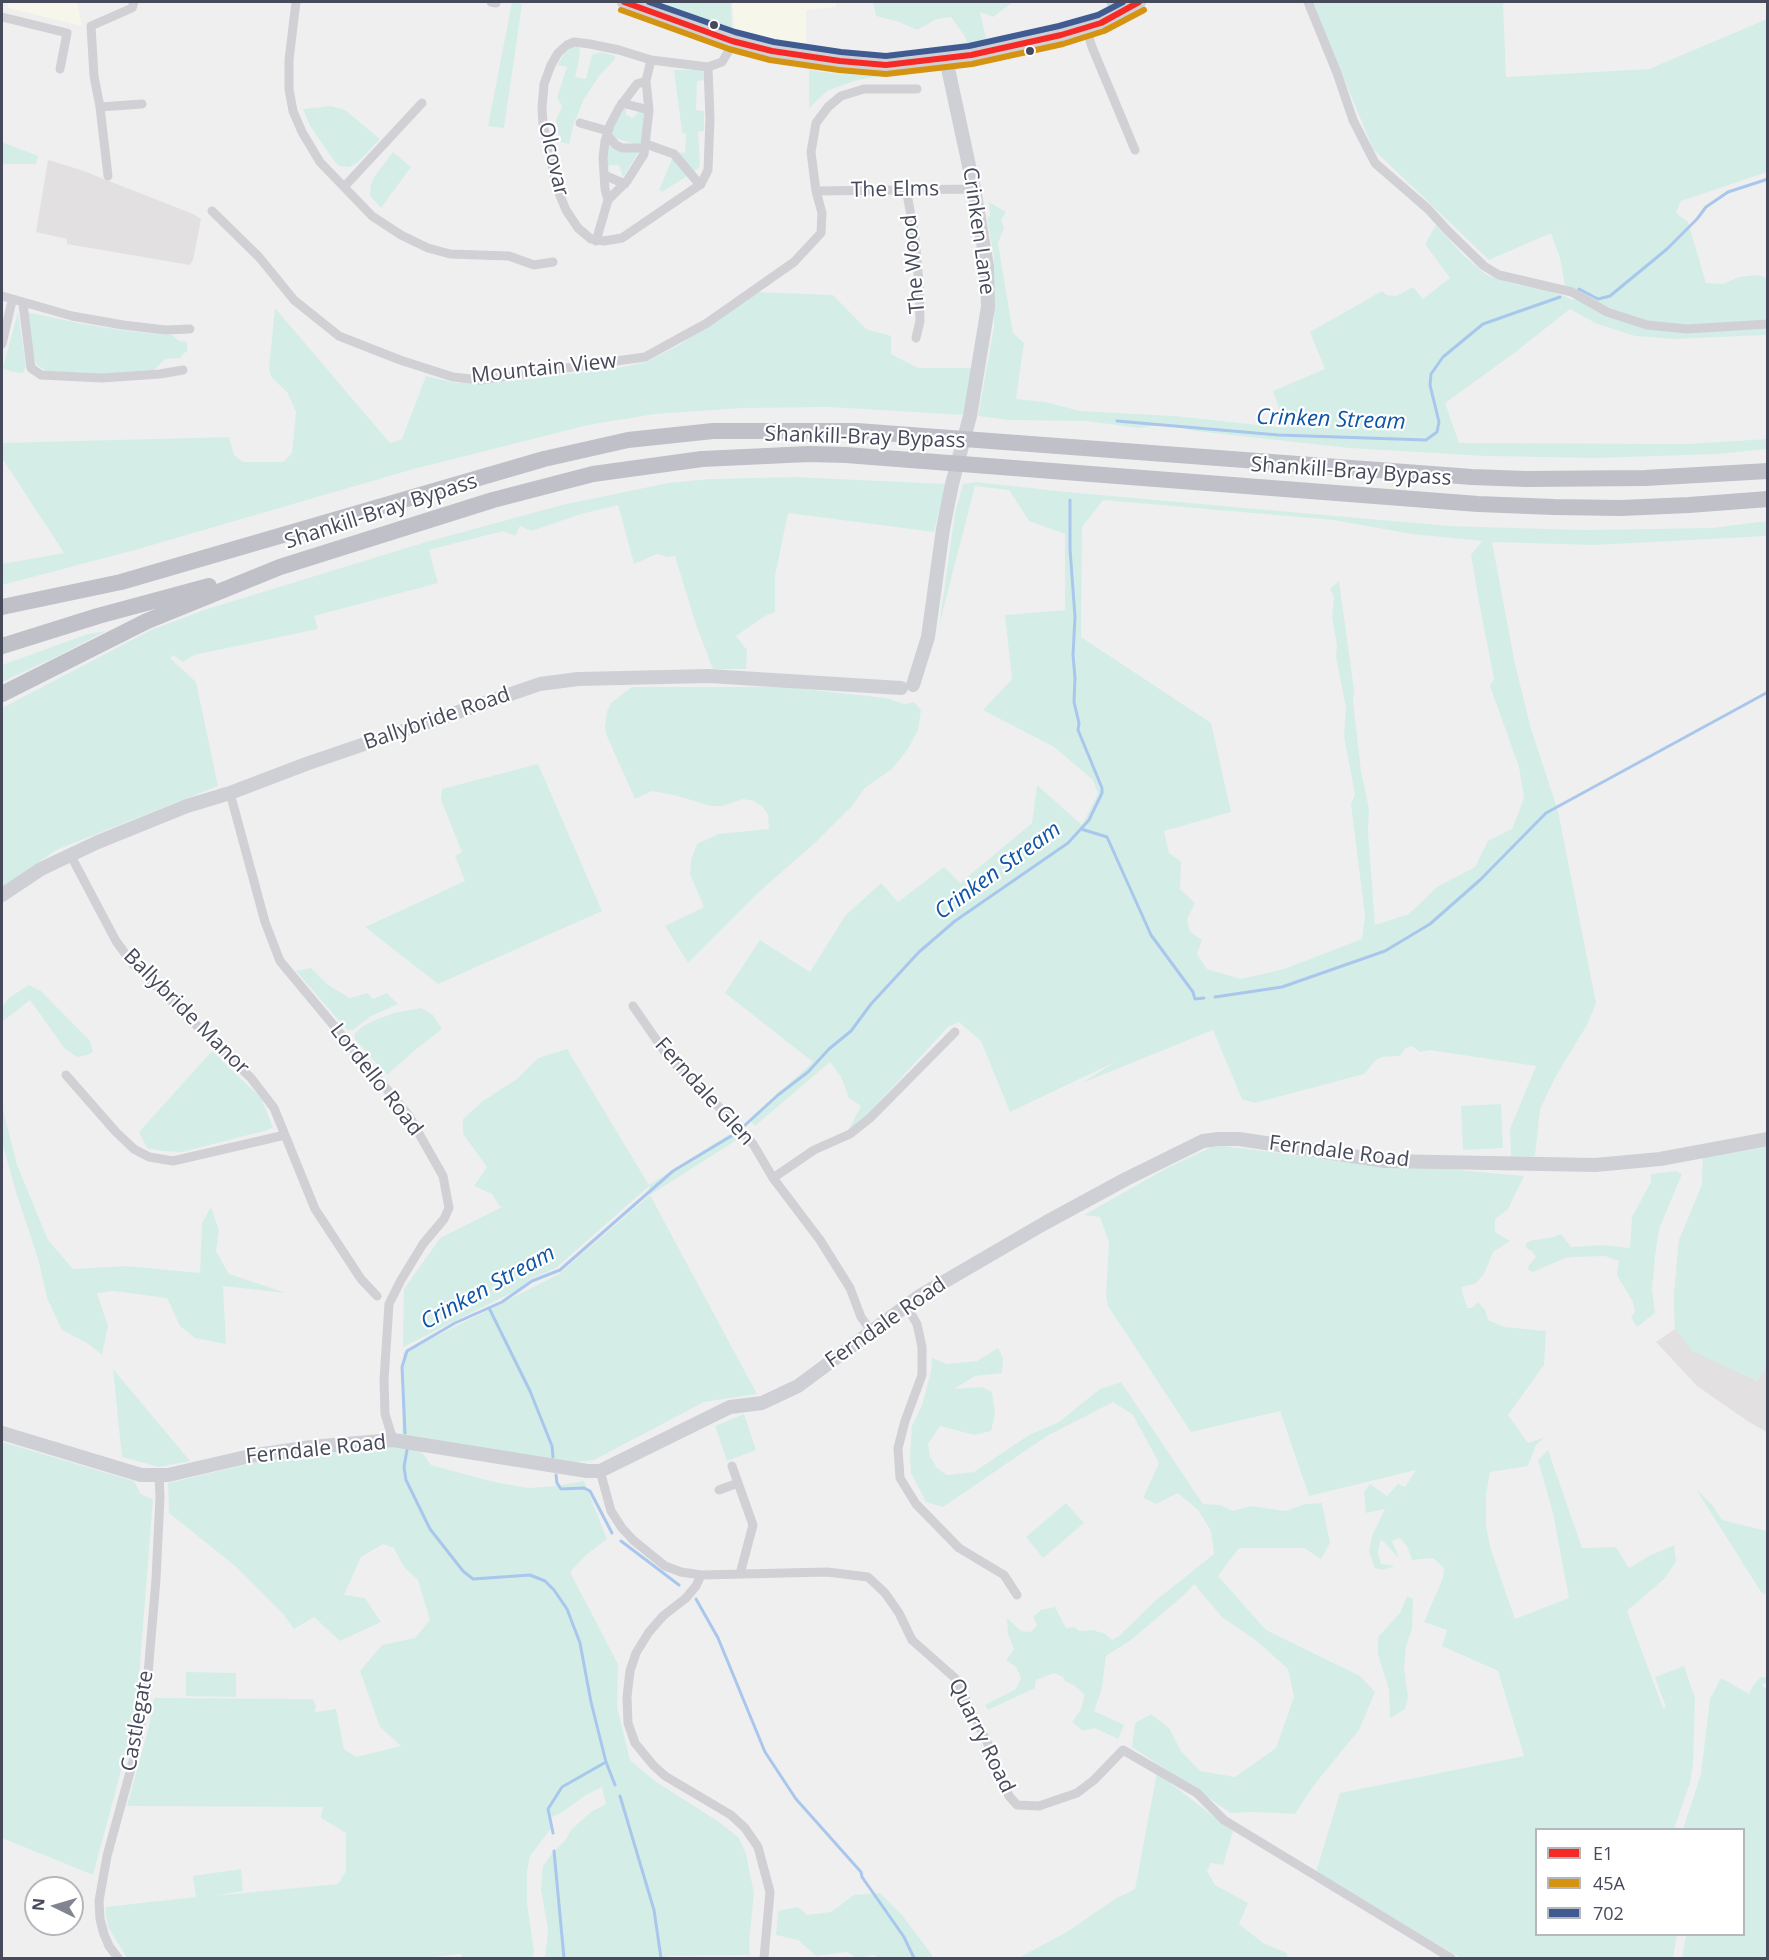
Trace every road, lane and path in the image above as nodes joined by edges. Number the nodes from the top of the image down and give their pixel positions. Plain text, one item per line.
1 (134, 2) edge
2 (296, 2) edge
3 (1111, 2) edge
4 (1139, 2) edge
5 (1308, 2) edge
6 (634, 3) edge
7 (1118, 15) junction
8 (2, 17) edge
9 (1086, 28) junction
10 (732, 41) junction
11 (946, 59) junction
12 (651, 60) junction
13 (708, 67) junction
14 (60, 69) dead end
15 (646, 81) junction
16 (917, 89) dead end
17 (422, 103) dead end
18 (622, 103) junction
19 (142, 104) dead end
20 (100, 107) junction
21 (649, 110) junction
22 (580, 123) dead end
23 (608, 133) junction
24 (645, 146) junction
25 (1135, 150) dead end
26 (604, 175) junction
27 (108, 176) dead end
28 (625, 184) junction
29 (700, 185) junction
30 (344, 187) junction
31 (906, 189) junction
32 (974, 189) junction
33 (816, 191) junction
34 (608, 200) junction
35 (212, 212) dead end
36 (596, 241) junction
37 (553, 262) dead end
38 (2, 296) edge
39 (12, 301) junction
40 (22, 304) junction
41 (1767, 324) edge
42 (190, 329) dead end
43 (916, 339) dead end
44 (2, 344) edge
45 (183, 370) dead end
46 (1767, 471) edge
47 (1767, 499) edge
48 (280, 567) junction
49 (121, 582) junction
50 (2, 608) edge
51 (2, 616) edge
52 (2, 646) edge
53 (907, 686) joint
54 (2, 694) edge
55 (230, 793) junction
56 (71, 856) junction
57 (2, 895) edge
58 (633, 1006) dead end
59 (955, 1032) dead end
60 (66, 1075) dead end
61 (285, 1134) junction
62 (1767, 1139) edge
63 (773, 1178) junction
64 (377, 1296) dead end
65 (907, 1306) junction
66 (870, 1331) junction
67 (2, 1433) edge
68 (393, 1440) junction
69 (732, 1466) dead end
70 (600, 1471) junction
71 (159, 1476) junction
72 (738, 1483) junction
73 (719, 1490) dead end
74 (740, 1574) junction
75 (701, 1575) junction
76 (1017, 1595) dead end
77 (118, 1959) edge
78 (764, 1959) edge
79 (1452, 1959) edge

1 - 20 street
2 - 30 street
3 - 7 street
4 - 7 street
5 - 41 street
6 - 10 street
7 - 9 street
8 - 14 street
9 - 11 street
9 - 25 street
10 - 11 street
10 - 13 street
11 - 32 street, Crinken Lane
12 - 13 street, Olcovar
12 - 15 street
12 - 36 street, Olcovar
13 - 29 street
15 - 18 street
15 - 21 street
16 - 33 street
17 - 30 street
18 - 21 street
18 - 23 street
19 - 20 street
20 - 27 street
21 - 24 street
22 - 23 street
23 - 24 street
23 - 26 street
24 - 28 street
24 - 29 street
26 - 28 street
26 - 34 street
28 - 34 street
29 - 36 street
30 - 37 street
31 - 32 street, The Elms
31 - 33 street, The Elms
31 - 43 street, The Wood
32 - 53 street, Crinken Lane
33 - 35 street, Mountain View
34 - 36 street
38 - 39 street
39 - 40 street
39 - 44 street
40 - 42 street
40 - 45 street
46 - 49 highway, Shankill-Bray Bypass
47 - 48 highway, Shankill-Bray Bypass
48 - 52 highway
48 - 54 highway, Shankill-Bray Bypass
49 - 50 highway, Shankill-Bray Bypass
49 - 51 highway
53 - 55 street, Ballybride Road
55 - 56 street, Ballybride Road
55 - 68 street, Lordello Road
56 - 57 street, Ballybride Road
56 - 61 street, Ballybride Manor
58 - 63 street, Ferndale Glen
59 - 63 street
60 - 61 street
61 - 64 street, Ballybride Manor
62 - 65 street, Ferndale Road
63 - 66 street, Ferndale Glen
65 - 66 street, Ferndale Road
65 - 76 street
66 - 70 street, Ferndale Road
67 - 71 street, Ferndale Road
68 - 70 street, Ferndale Road
68 - 71 street, Ferndale Road
69 - 72 street
70 - 75 street, Quarry Road
71 - 77 street, Castlegate
72 - 73 street
72 - 74 street
74 - 75 street, Quarry Road
74 - 79 street, Quarry Road
75 - 78 street

